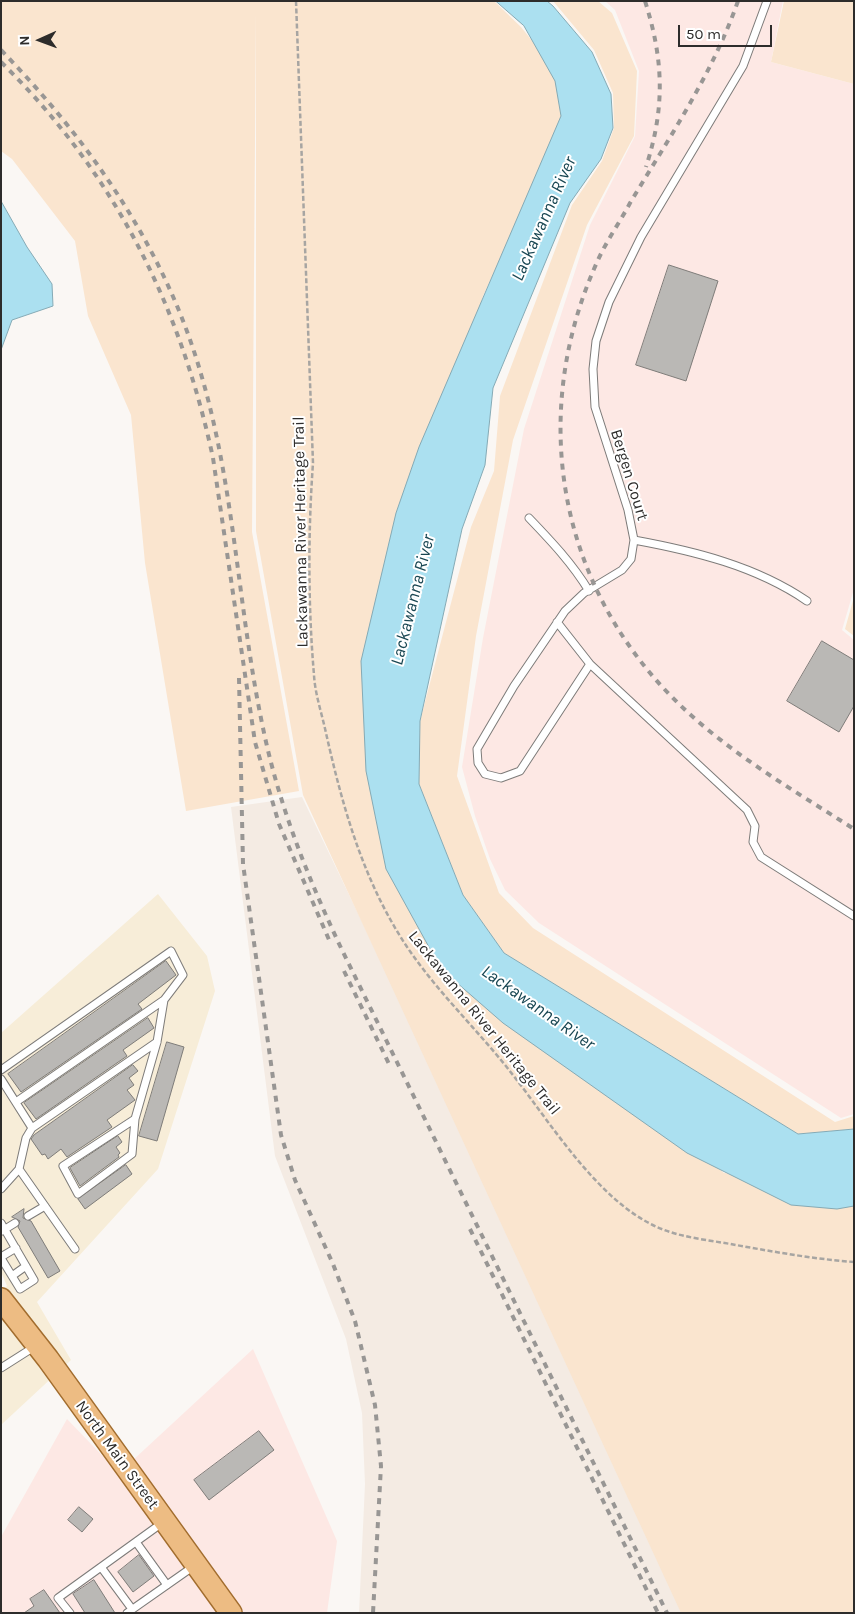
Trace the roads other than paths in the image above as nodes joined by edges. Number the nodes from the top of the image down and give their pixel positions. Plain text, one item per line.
1 (767, 1) edge
2 (529, 518) dead end
3 (634, 540) junction
4 (589, 591) junction
5 (807, 601) dead end
6 (557, 622) junction
7 (590, 664) junction
8 (854, 916) edge
9 (164, 1000) junction
10 (157, 1042) junction
11 (1, 1070) edge
12 (1, 1078) edge
13 (16, 1102) junction
14 (136, 1119) junction
15 (32, 1128) junction
16 (19, 1169) junction
17 (1, 1189) edge
18 (45, 1206) junction
19 (28, 1216) dead end
20 (15, 1222) dead end
21 (2, 1227) edge
22 (16, 1248) junction
23 (75, 1249) dead end
24 (1, 1258) edge
25 (26, 1266) junction
26 (12, 1276) junction
27 (1, 1299) edge
28 (37, 1345) junction
29 (1, 1368) edge
30 (165, 1521) junction
31 (136, 1542) junction
32 (196, 1564) junction
33 (101, 1567) junction
34 (167, 1585) junction
35 (129, 1611) edge
36 (70, 1613) edge
37 (231, 1613) edge

1 - 3 lane, Bergen Court
2 - 4 lane
3 - 4 lane, Bergen Court
3 - 5 lane
4 - 6 lane, Bergen Court
6 - 7 lane
6 - 7 lane, Bergen Court
7 - 8 lane
9 - 10 lane
9 - 11 lane
9 - 13 lane
10 - 14 lane
10 - 15 lane
12 - 13 lane
13 - 15 lane
14 - 14 lane
15 - 16 lane
16 - 17 lane
16 - 18 lane
18 - 19 lane
18 - 23 lane
20 - 21 lane
21 - 22 lane
22 - 24 lane
22 - 25 lane
24 - 26 lane
25 - 26 lane
25 - 26 lane
27 - 28 main road, North Main Street
28 - 29 lane
28 - 30 main road, North Main Street
30 - 31 lane
30 - 32 main road, North Main Street
31 - 33 lane
31 - 34 lane
32 - 34 lane
32 - 37 main road, North Main Street
33 - 35 lane
33 - 36 lane
34 - 35 lane

